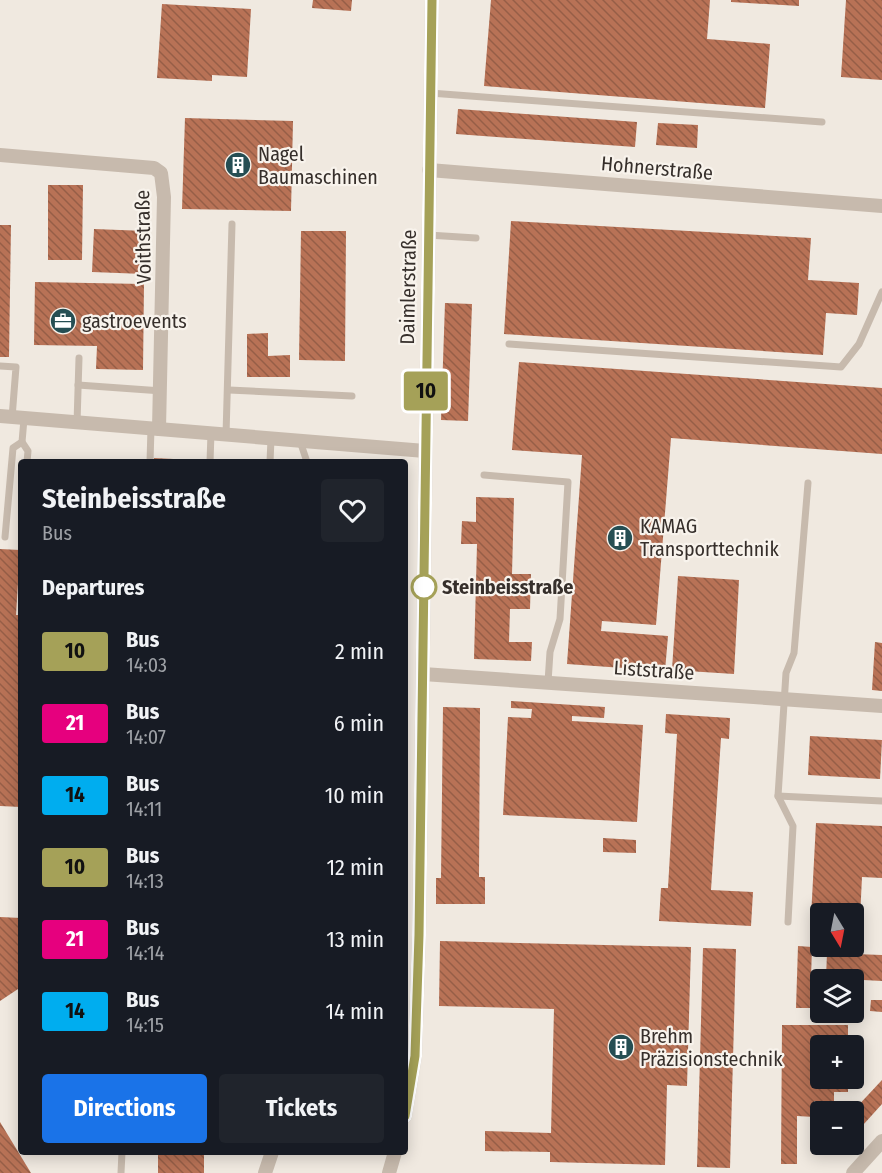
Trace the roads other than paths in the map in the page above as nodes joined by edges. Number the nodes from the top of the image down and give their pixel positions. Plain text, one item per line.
1 (432, 0) edge
2 (430, 93) junction
3 (822, 122) dead end
4 (0, 155) edge
5 (429, 170) junction
6 (882, 206) edge
7 (232, 224) dead end
8 (428, 235) junction
9 (476, 238) dead end
10 (882, 292) edge
11 (509, 344) dead end
12 (79, 358) dead end
13 (0, 366) edge
14 (78, 385) junction
15 (229, 390) junction
16 (162, 392) junction
17 (352, 396) dead end
18 (12, 418) edge
19 (77, 423) junction
20 (155, 428) junction
21 (211, 433) junction
22 (226, 435) junction
23 (271, 439) junction
24 (22, 442) junction
25 (306, 442) junction
26 (425, 451) junction
27 (27, 459) edge
28 (150, 459) edge
29 (210, 459) edge
30 (270, 459) edge
31 (307, 459) edge
32 (484, 475) dead end
33 (808, 483) dead end
34 (4, 506) edge
35 (5, 537) dead end
36 (423, 674) junction
37 (548, 682) junction
38 (784, 699) junction
39 (882, 706) edge
40 (777, 796) junction
41 (882, 801) edge
42 (788, 922) dead end
43 (412, 935) edge
44 (408, 1098) edge
45 (882, 1141) edge
46 (122, 1155) edge
47 (271, 1155) edge
48 (394, 1155) edge
49 (121, 1173) edge
50 (265, 1173) edge
51 (390, 1173) edge
52 (853, 1173) edge

1 - 2 street, Daimlerstraße
2 - 3 lane
2 - 5 street, Daimlerstraße
4 - 16 street, Voithstraße
5 - 6 street, Hohnerstraße
5 - 8 street, Daimlerstraße
7 - 15 lane
8 - 9 lane
8 - 26 street, Daimlerstraße
10 - 11 lane
12 - 14 lane
13 - 18 lane
14 - 16 lane
14 - 19 lane
15 - 17 lane
15 - 22 lane
16 - 20 street, Voithstraße
18 - 19 street
18 - 24 lane
19 - 20 street
20 - 21 street
20 - 28 lane
21 - 22 street
21 - 29 lane
22 - 23 street
23 - 25 street
23 - 30 lane
24 - 27 lane
24 - 34 lane
25 - 26 street
25 - 31 lane
26 - 36 street, Daimlerstraße
32 - 37 lane
33 - 38 lane
34 - 35 lane
36 - 37 street, Liststraße
36 - 43 street, Daimlerstraße
37 - 38 street, Liststraße
38 - 39 street, Liststraße
38 - 40 lane
40 - 41 lane
40 - 42 lane
43 - 44 street, Daimlerstraße
45 - 52 street
46 - 49 lane
47 - 50 street
48 - 51 street

